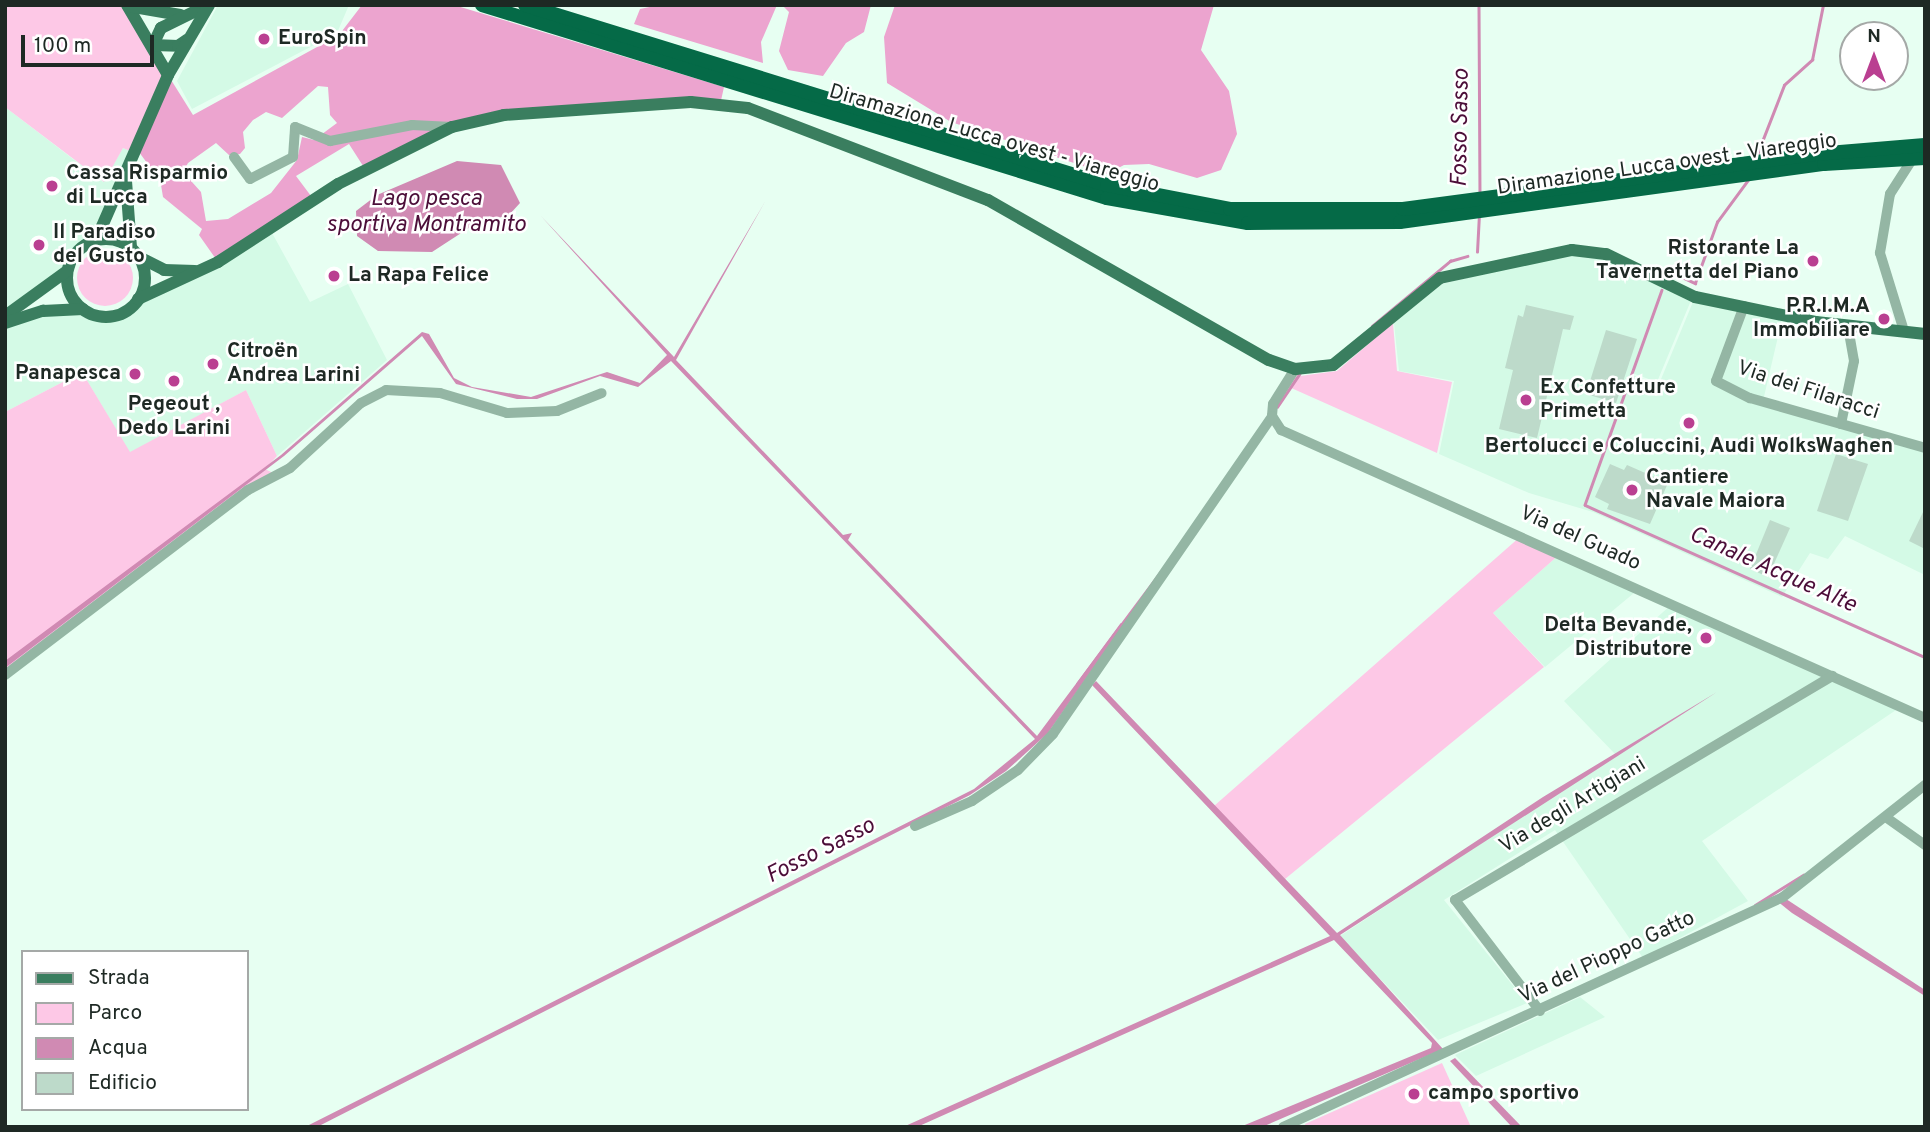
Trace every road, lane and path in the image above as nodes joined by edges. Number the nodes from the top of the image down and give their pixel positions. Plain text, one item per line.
1 (482, 5) edge
2 (525, 5) edge
3 (128, 6) edge
4 (187, 14) junction
5 (187, 39) junction
6 (153, 45) junction
7 (168, 75) junction
8 (452, 127) junction
9 (1925, 143) edge
10 (234, 157) dead end
11 (1925, 159) edge
12 (130, 164) junction
13 (1107, 192) junction
14 (1305, 219) junction
15 (96, 240) junction
16 (135, 252) junction
17 (67, 271) junction
18 (199, 271) junction
19 (138, 299) junction
20 (1744, 306) junction
21 (83, 309) junction
22 (5, 316) edge
23 (5, 323) edge
24 (1848, 327) junction
25 (1904, 331) junction
26 (1925, 334) edge
27 (1295, 369) junction
28 (602, 393) dead end
29 (1272, 416) junction
30 (1841, 424) junction
31 (1925, 448) edge
32 (5, 675) edge
33 (1833, 676) junction
34 (1925, 718) edge
35 (1925, 786) edge
36 (1887, 818) junction
37 (915, 826) dead end
38 (1925, 845) edge
39 (1540, 1011) junction
40 (1283, 1127) edge

1 - 13 highway, Diramazione Lucca ovest - Viareggio
2 - 13 highway, Diramazione Lucca ovest - Viareggio
3 - 4 main road
3 - 6 main road
4 - 5 main road
4 - 6 main road
5 - 6 main road
5 - 7 main road
6 - 7 main road
7 - 12 main road
8 - 10 street
8 - 18 main road
8 - 27 main road
9 - 14 highway, Diramazione Lucca ovest - Viareggio
9 - 25 street
11 - 14 highway, Diramazione Lucca ovest - Viareggio
12 - 15 main road
12 - 16 main road
13 - 14 highway, Diramazione Lucca ovest - Viareggio
15 - 16 main road
15 - 17 main road
16 - 18 main road
16 - 19 main road
17 - 21 main road
17 - 22 main road
18 - 19 main road
19 - 21 main road
20 - 24 main road
20 - 27 main road
20 - 30 street, Via dei Filaracci
21 - 23 main road
24 - 25 main road
24 - 30 street
25 - 26 main road
27 - 29 street
28 - 32 street
29 - 33 street, Via del Guado
29 - 37 street
30 - 31 street, Via dei Filaracci
33 - 34 street, Via del Guado
33 - 39 street, Via degli Artigiani
35 - 36 street, Via del Pioppo Gatto
36 - 38 street
36 - 39 street, Via del Pioppo Gatto
39 - 40 street, Via del Pioppo Gatto

